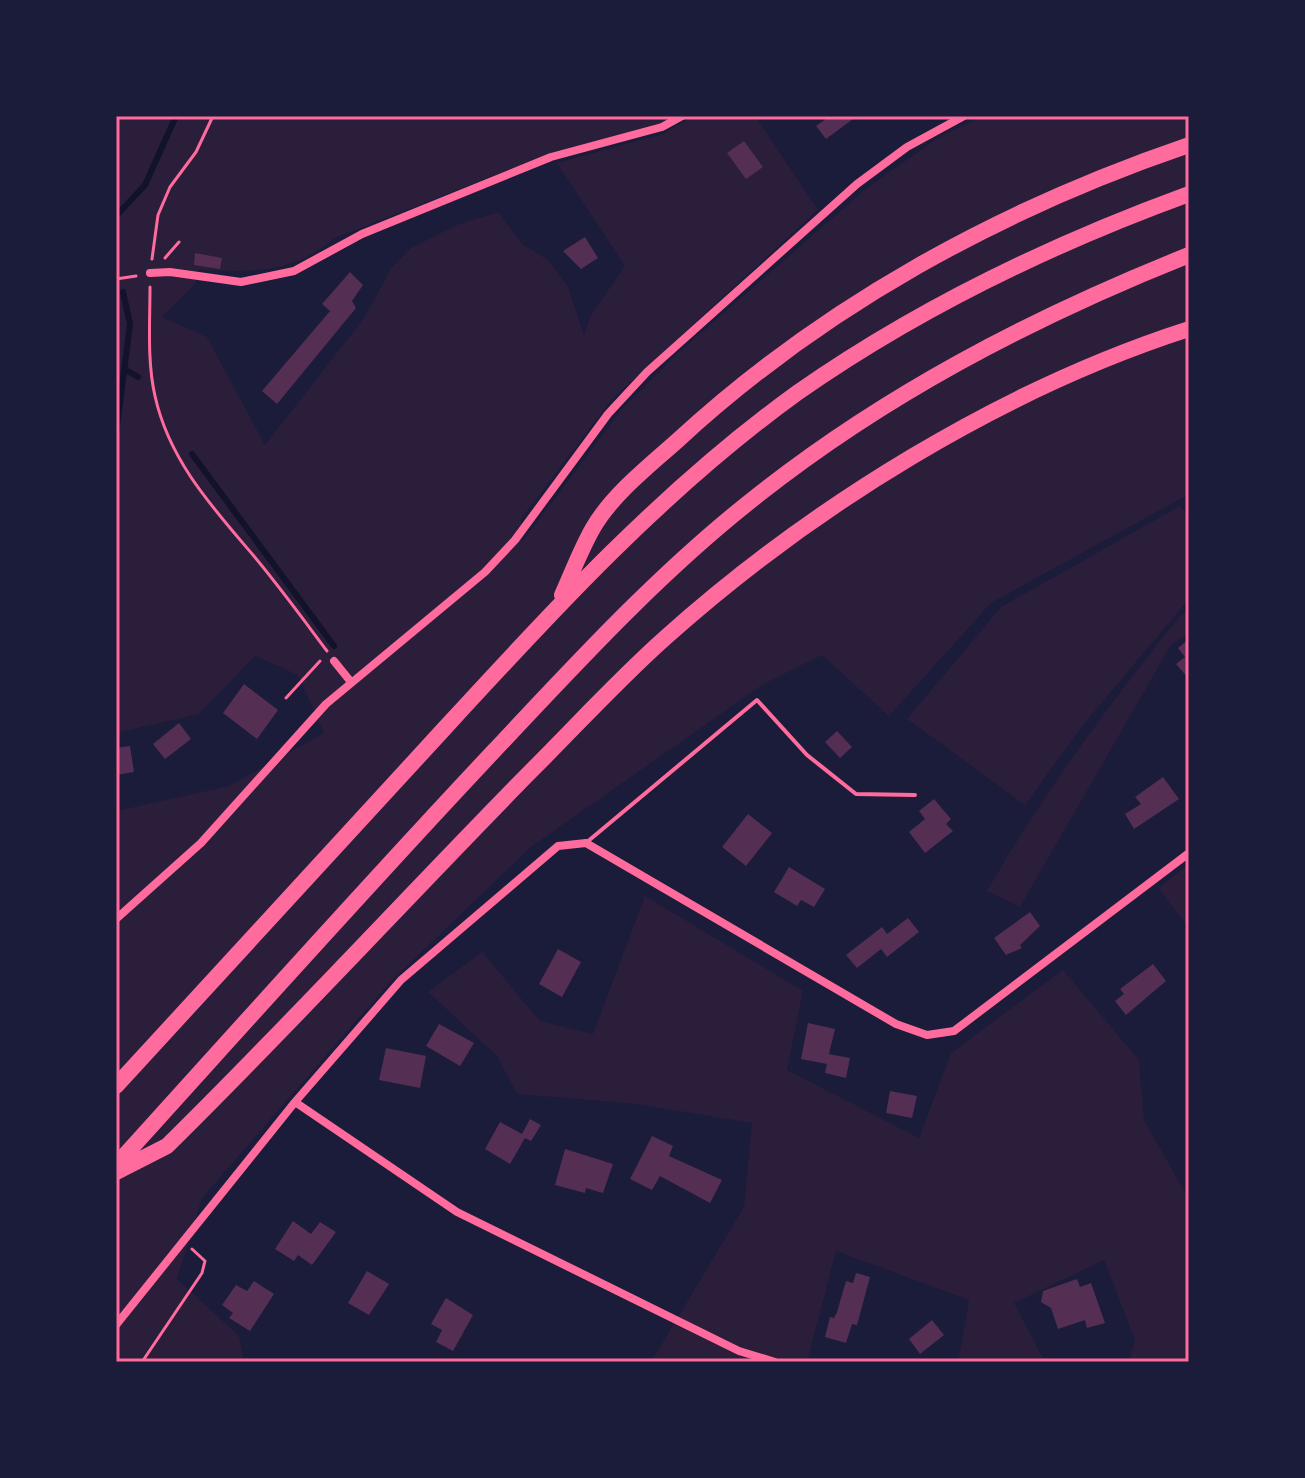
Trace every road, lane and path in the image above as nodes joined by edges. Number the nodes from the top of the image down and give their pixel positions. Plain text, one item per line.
1 (213, 116) edge
2 (682, 116) edge
3 (964, 116) edge
4 (1189, 145) edge
5 (1189, 194) edge
6 (1189, 255) edge
7 (150, 273) junction
8 (116, 279) edge
9 (1189, 329) edge
10 (556, 607) junction
11 (328, 652) junction
12 (334, 661) joint
13 (351, 682) junction
14 (286, 698) dead end
15 (915, 795) dead end
16 (586, 843) junction
17 (1189, 853) edge
18 (116, 919) edge
19 (116, 1086) edge
20 (295, 1102) junction
21 (116, 1165) edge
22 (116, 1172) edge
23 (184, 1240) junction
24 (116, 1325) edge
25 (142, 1362) edge
26 (775, 1362) edge

1 - 7 path
2 - 7 street
3 - 13 street
4 - 10 highway
5 - 10 highway
6 - 21 highway
7 - 8 path
7 - 11 path
9 - 22 highway
10 - 19 highway
11 - 12 path
11 - 14 path
12 - 13 street
13 - 18 street
15 - 16 lane
16 - 17 street
16 - 20 street
20 - 23 street
20 - 26 street
23 - 24 street
23 - 25 path

